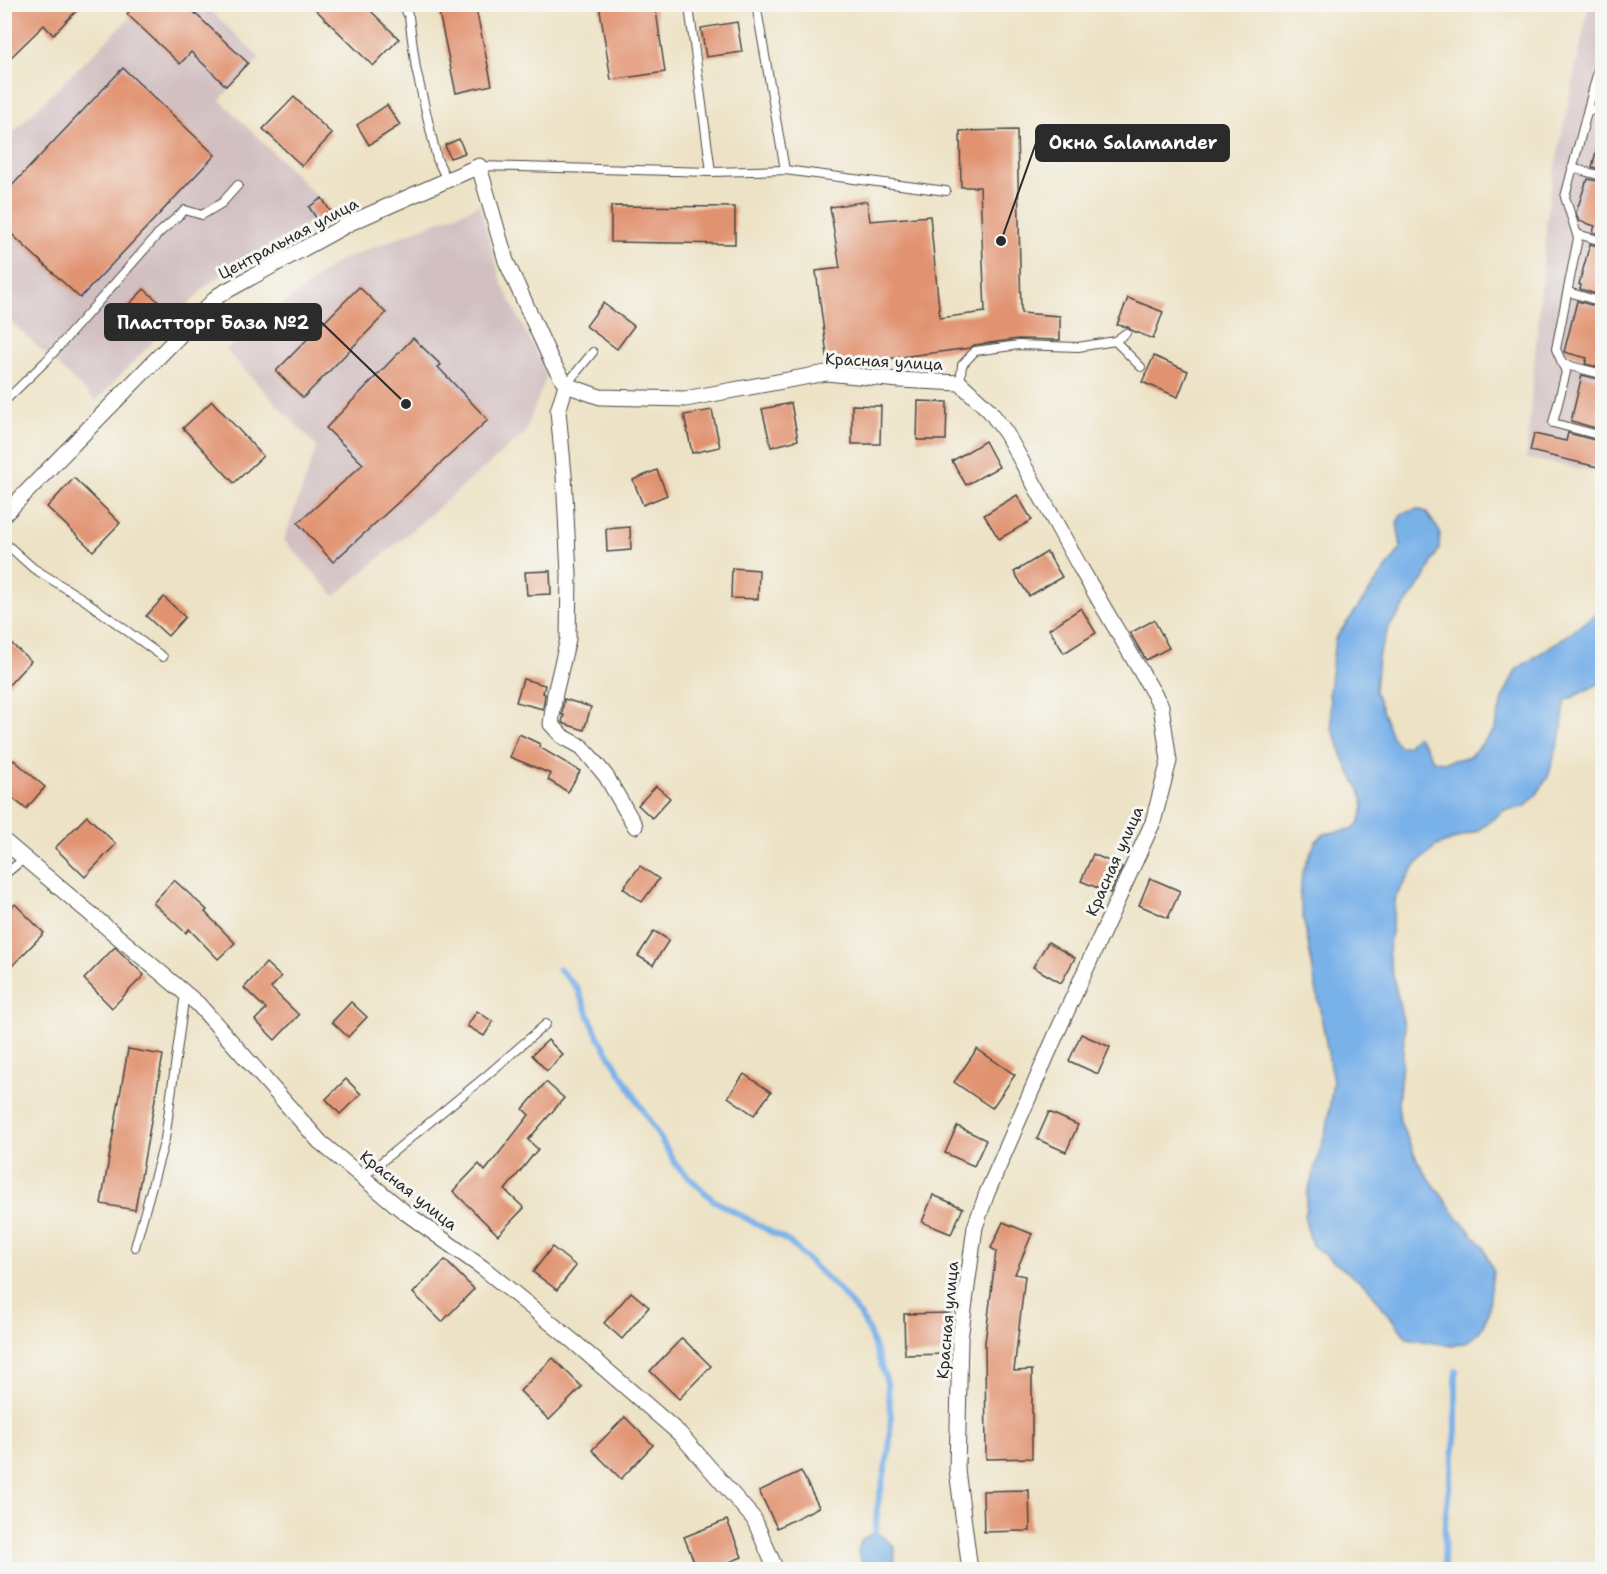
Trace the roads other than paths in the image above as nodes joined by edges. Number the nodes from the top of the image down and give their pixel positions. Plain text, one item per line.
1 (402, 4) edge
2 (756, 4) edge
3 (690, 14) dead end
4 (1602, 55) edge
5 (1588, 109) junction
6 (1602, 113) edge
7 (479, 166) junction
8 (1572, 168) junction
9 (784, 170) junction
10 (711, 172) junction
11 (1602, 176) edge
12 (447, 180) junction
13 (238, 185) dead end
14 (946, 191) dead end
15 (1577, 234) junction
16 (1602, 242) edge
17 (1568, 292) junction
18 (1602, 302) edge
19 (1126, 333) dead end
20 (1116, 341) junction
21 (593, 352) dead end
22 (1562, 364) junction
23 (1141, 367) dead end
24 (1602, 375) edge
25 (960, 383) junction
26 (566, 385) junction
27 (4, 398) edge
28 (1602, 436) edge
29 (4, 515) edge
30 (4, 542) edge
31 (162, 657) dead end
32 (635, 826) dead end
33 (7, 843) edge
34 (25, 858) junction
35 (4, 875) edge
36 (185, 993) junction
37 (546, 1024) dead end
38 (363, 1177) junction
39 (135, 1247) dead end
40 (776, 1569) edge
41 (970, 1569) edge

1 - 12 lane
2 - 9 lane
3 - 10 lane
4 - 5 lane
5 - 6 lane
5 - 8 lane
7 - 10 lane
7 - 12 street, Центральная улица
7 - 26 street
8 - 11 lane
8 - 15 lane
9 - 10 lane
9 - 14 lane
12 - 29 street, Центральная улица
13 - 27 lane
15 - 16 lane
15 - 17 lane
17 - 18 lane
17 - 22 lane
19 - 20 lane
20 - 23 lane
20 - 25 lane
21 - 26 lane
22 - 24 lane
22 - 28 lane
25 - 26 street, Красная улица
25 - 41 street, Красная улица
26 - 32 street
30 - 31 lane
33 - 34 street, Красная улица
34 - 35 lane
34 - 36 street, Красная улица
36 - 38 street, Красная улица
36 - 39 lane
37 - 38 lane
38 - 40 street, Красная улица

